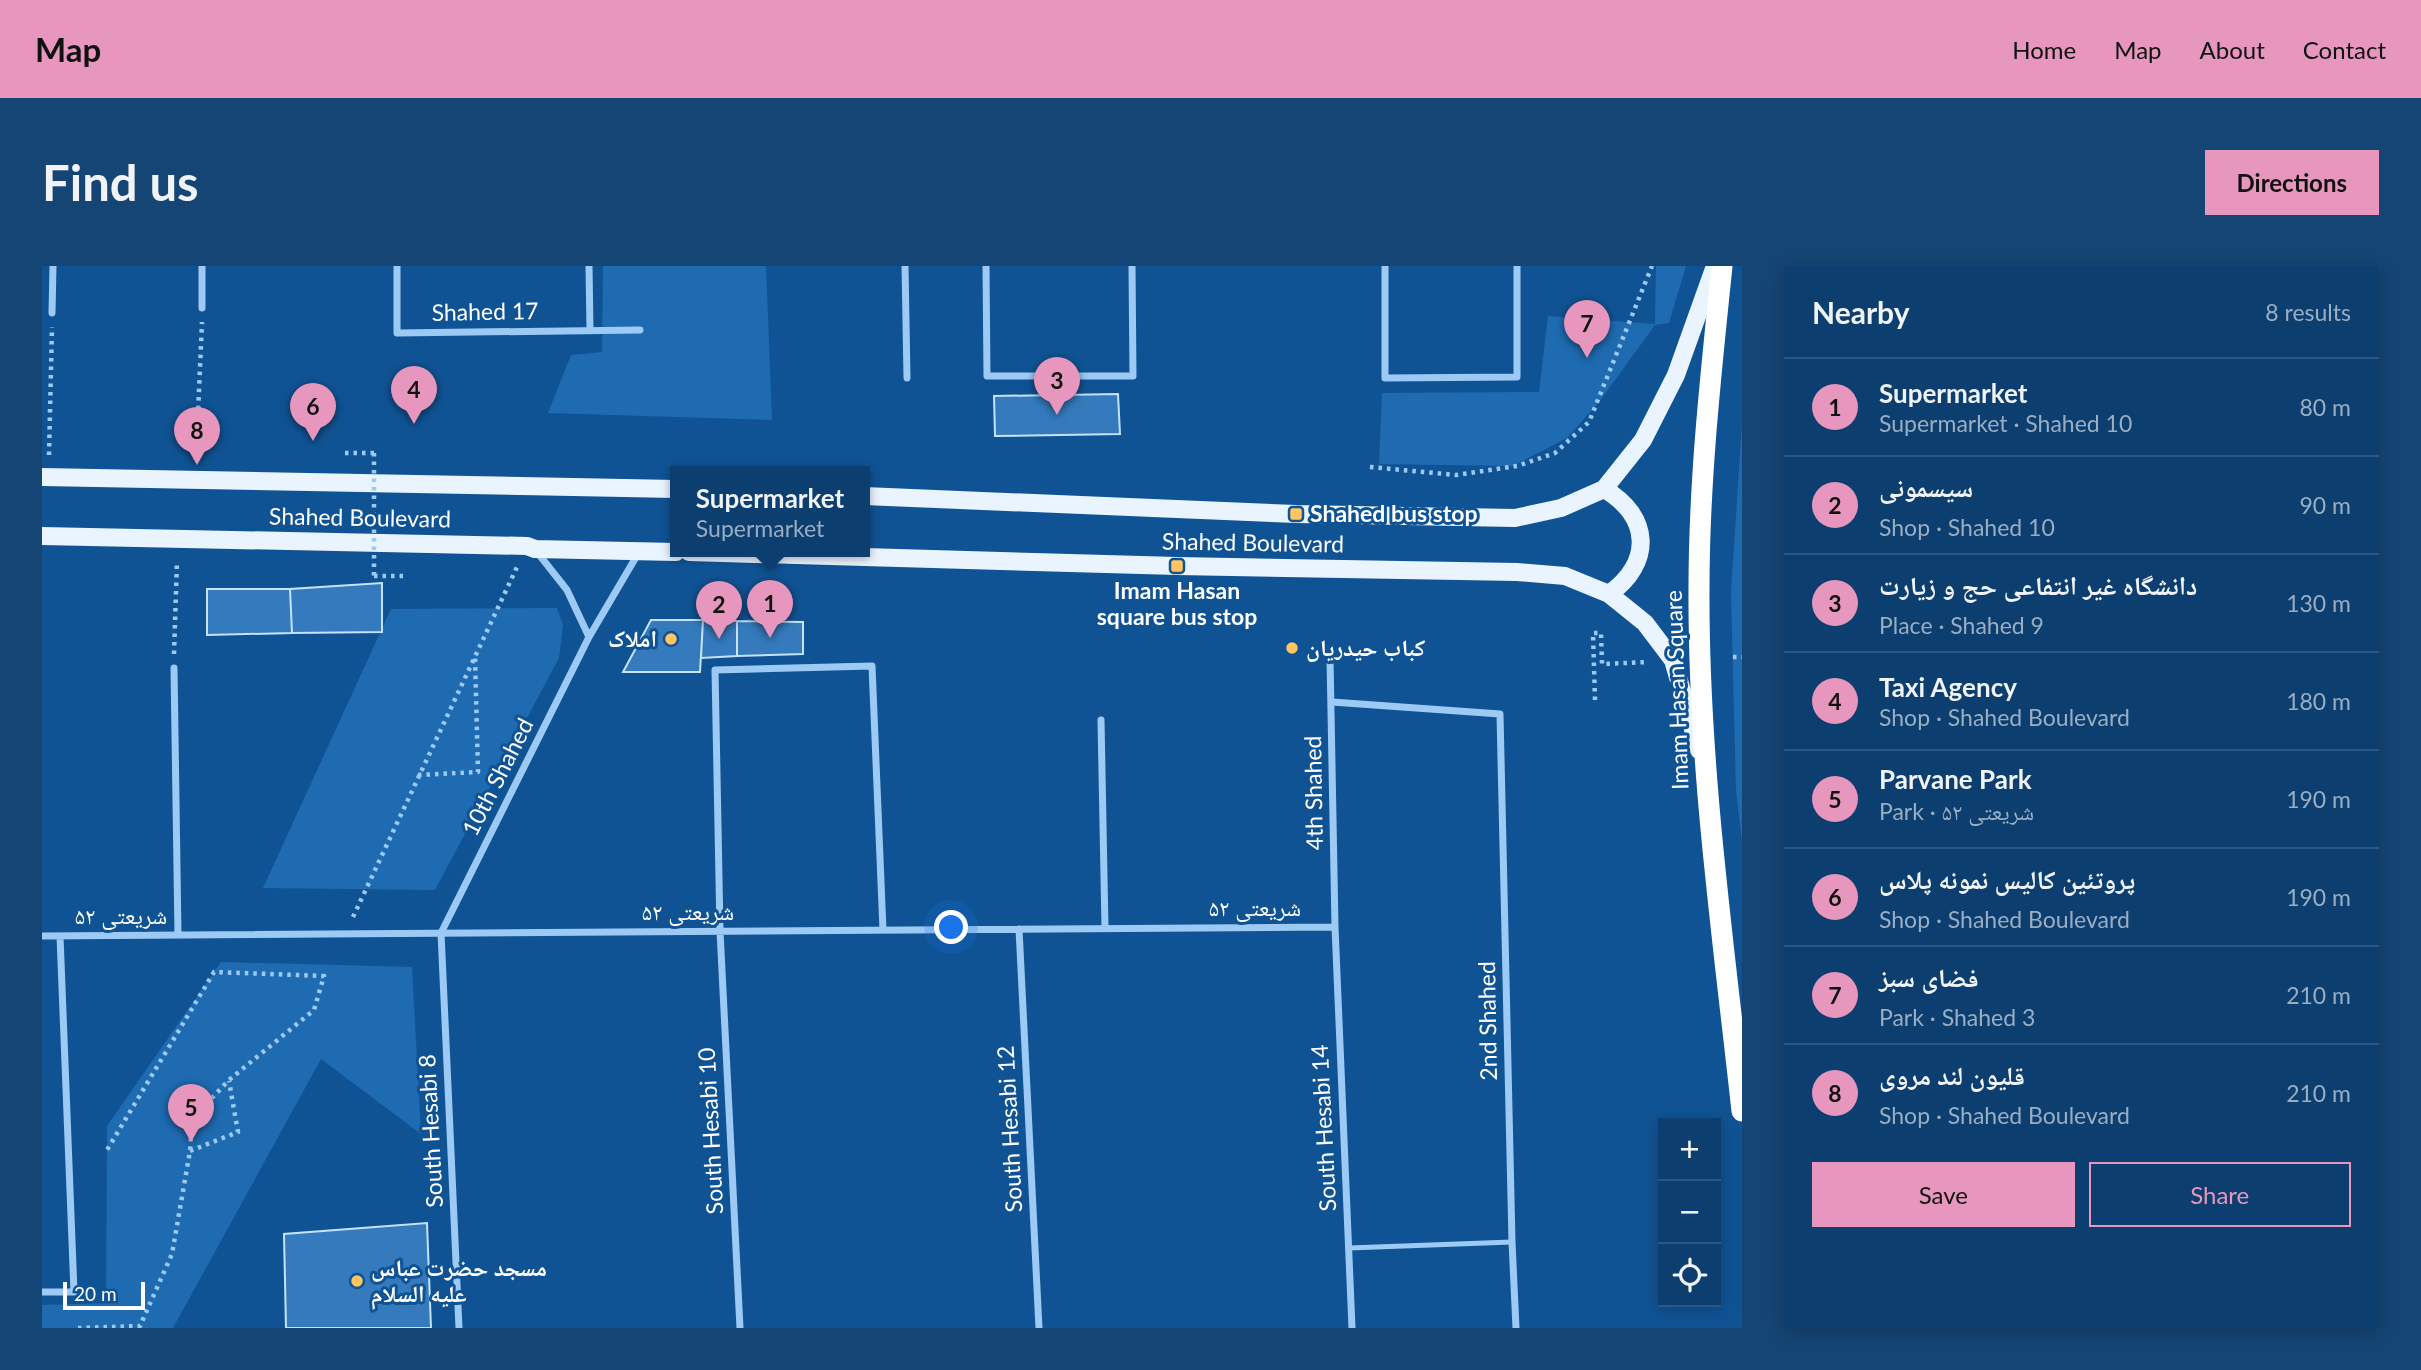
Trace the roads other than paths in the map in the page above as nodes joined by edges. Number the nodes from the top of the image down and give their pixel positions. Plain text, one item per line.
1 (53, 266) edge
2 (202, 266) edge
3 (397, 266) edge
4 (589, 266) edge
5 (905, 266) edge
6 (986, 266) edge
7 (1132, 266) edge
8 (1385, 266) edge
9 (1517, 266) edge
10 (1715, 266) edge
11 (1722, 266) edge
12 (202, 307) road end
13 (52, 313) road end
14 (590, 330) junction
15 (640, 330) dead end
16 (906, 378) dead end
17 (46, 477) edge
18 (670, 489) edge
19 (1604, 489) junction
20 (870, 496) edge
21 (42, 536) edge
22 (531, 547) junction
23 (640, 551) junction
24 (670, 552) edge
25 (864, 557) edge
26 (1609, 594) junction
27 (589, 637) junction
28 (1330, 658) dead end
29 (174, 668) road end
30 (1332, 702) junction
31 (1101, 720) dead end
32 (1704, 766) junction
33 (1335, 927) junction
34 (1105, 928) junction
35 (1019, 929) junction
36 (883, 930) junction
37 (720, 931) junction
38 (441, 933) junction
39 (178, 935) junction
40 (42, 936) edge
41 (60, 936) junction
42 (1742, 1111) edge
43 (1512, 1242) junction
44 (1349, 1248) junction
45 (42, 1292) edge
46 (459, 1328) edge
47 (740, 1328) edge
48 (1039, 1328) edge
49 (1352, 1328) edge
50 (1516, 1328) edge

1 - 13 street
2 - 12 street
3 - 14 street, Shahed 17
4 - 14 street
5 - 16 street
6 - 7 street
8 - 9 street
10 - 19 main road, Shahed Boulevard
11 - 32 highway, Imam Hasan Square
14 - 15 street, Shahed 17
17 - 18 main road, Shahed Boulevard
19 - 20 main road, Shahed Boulevard
19 - 26 main road
21 - 22 main road, Shahed Boulevard
22 - 23 main road, Shahed Boulevard
22 - 27 street
23 - 24 main road, Shahed Boulevard
23 - 27 street, 10th Shahed
25 - 26 main road, Shahed Boulevard
26 - 32 main road, Shahed Boulevard
27 - 38 street, 10th Shahed
28 - 30 street, 4th Shahed
29 - 39 street
30 - 33 street, 4th Shahed
30 - 43 street, 2nd Shahed
31 - 34 street
32 - 42 highway, Imam Hasan Square
33 - 34 street, شریعتی ۵۲
33 - 44 street, South Hesabi 14
34 - 35 street, شریعتی ۵۲
35 - 36 street, شریعتی ۵۲
35 - 48 street, South Hesabi 12
36 - 37 street, شریعتی ۵۲
36 - 37 street, South Hesabi 10
37 - 38 street, شریعتی ۵۲
37 - 47 street, South Hesabi 10
38 - 39 street, شریعتی ۵۲
38 - 46 street, South Hesabi 8
39 - 41 street, شریعتی ۵۲
40 - 41 street, شریعتی ۵۲
41 - 45 street
43 - 44 lane
43 - 50 street, 2nd Shahed
44 - 49 street, South Hesabi 14

